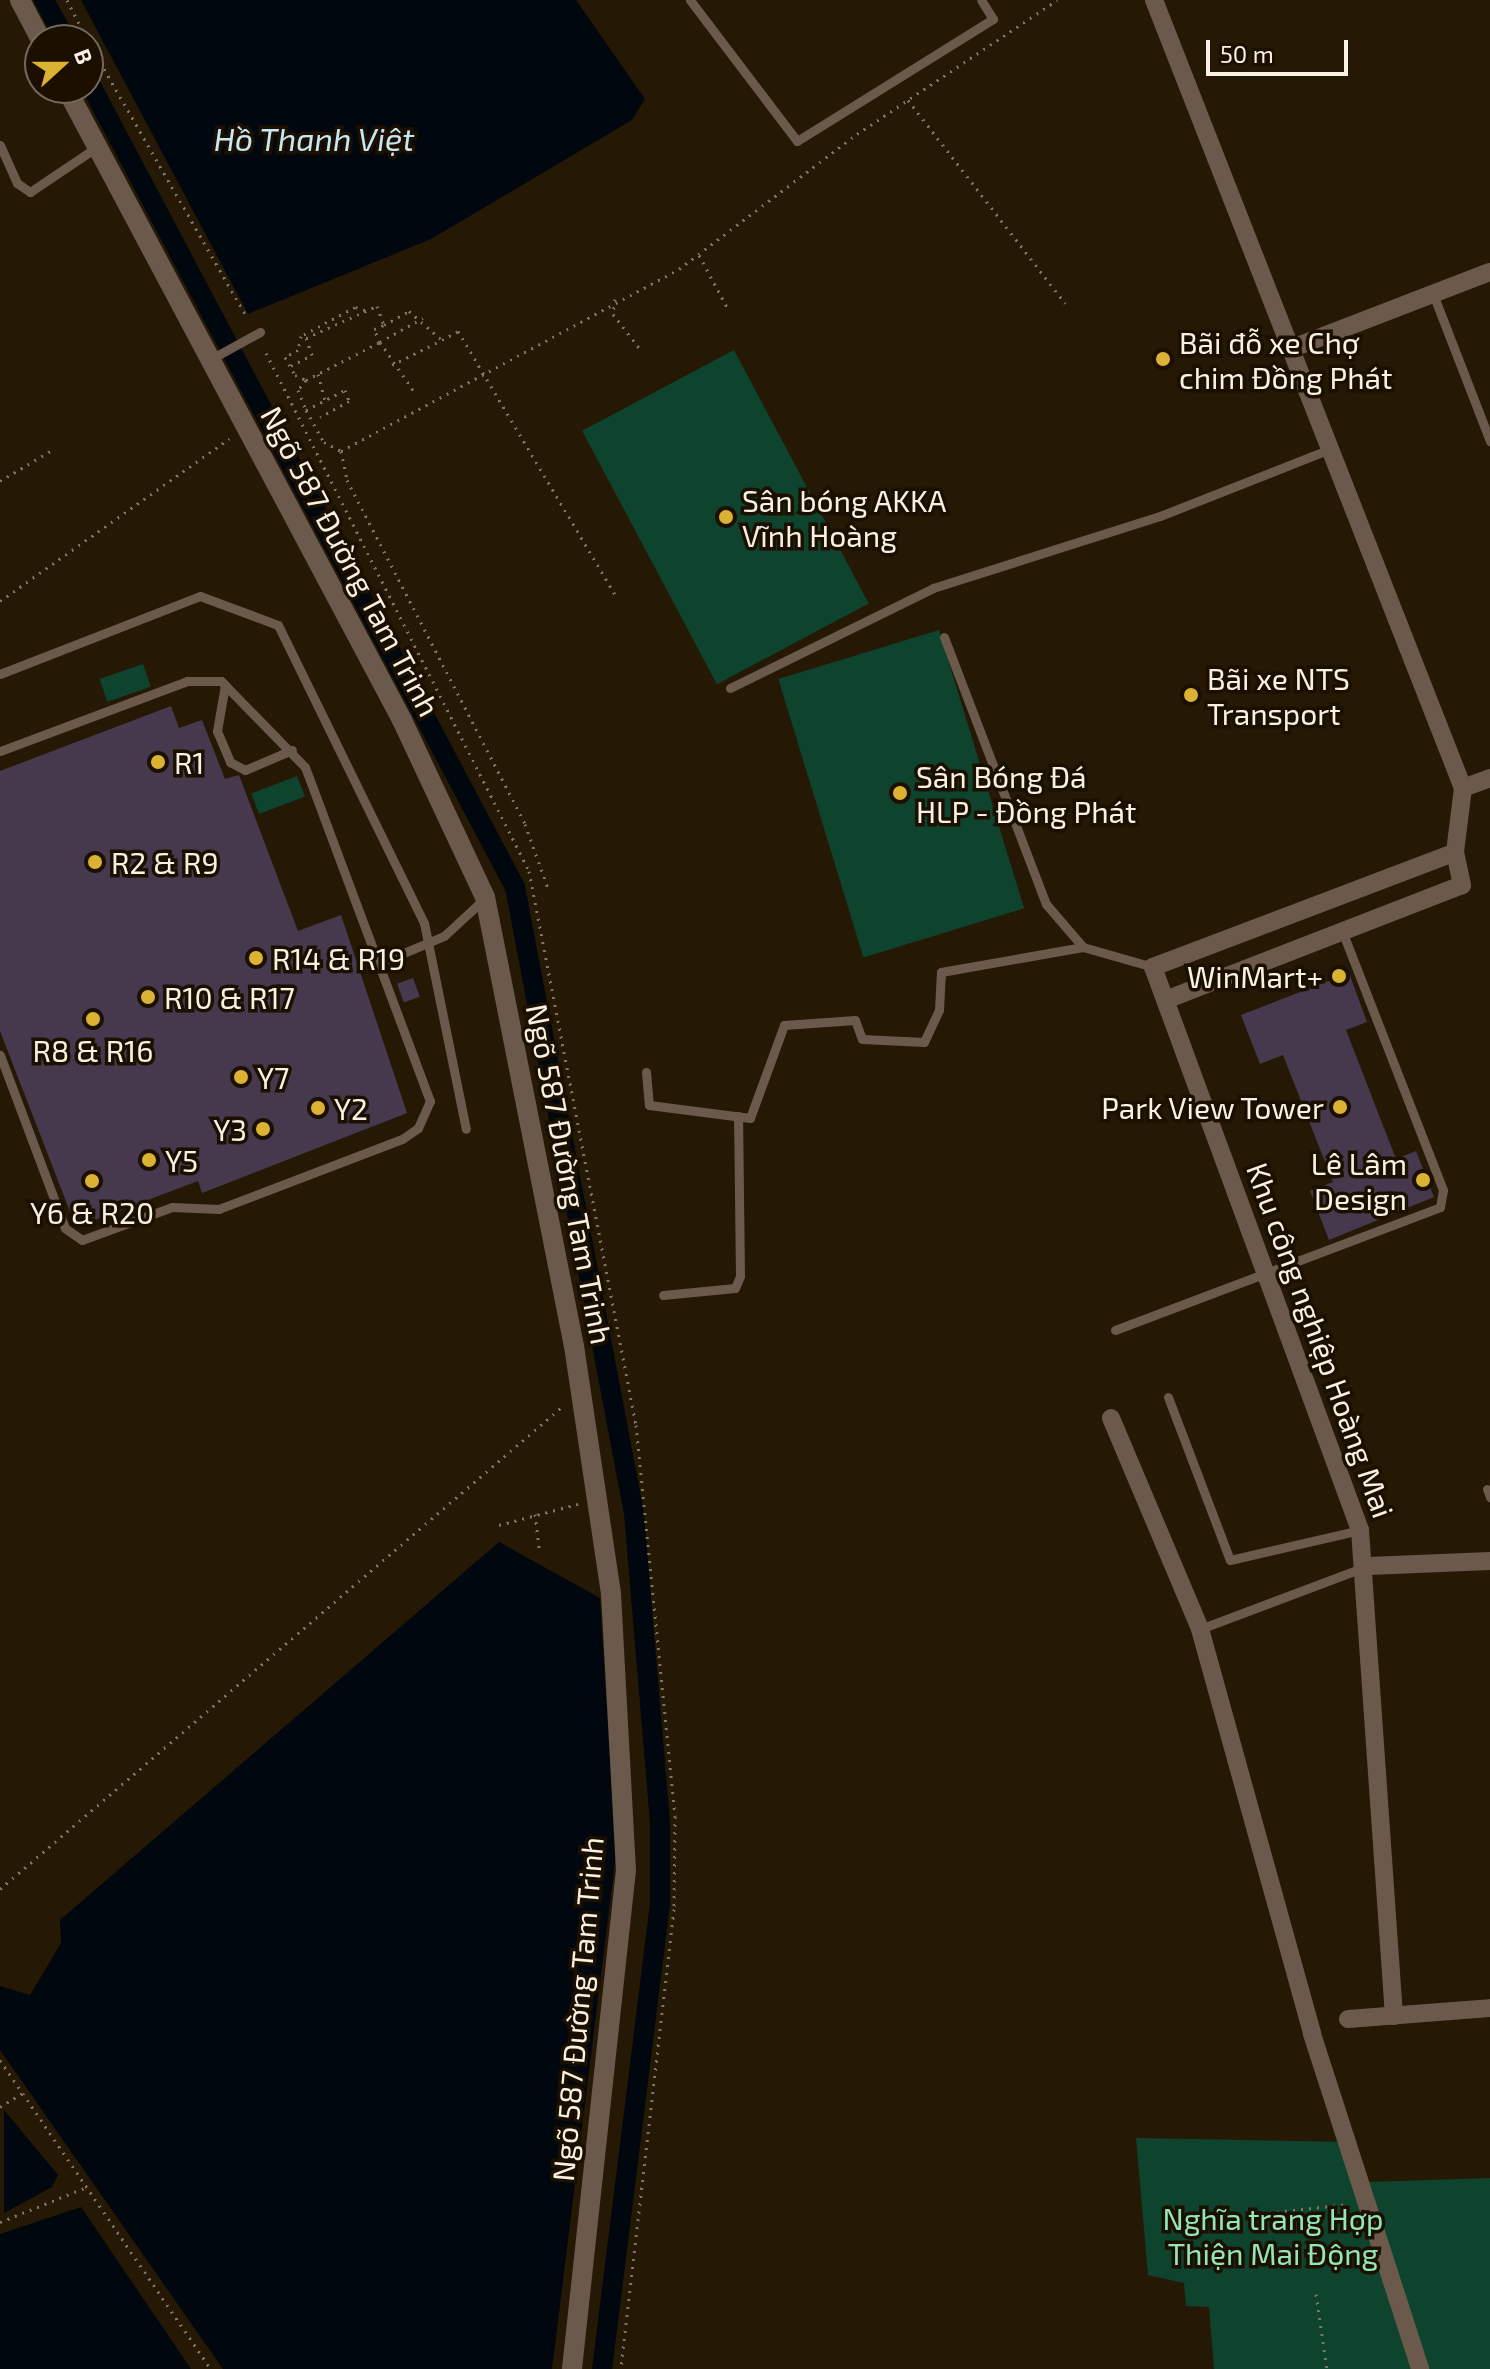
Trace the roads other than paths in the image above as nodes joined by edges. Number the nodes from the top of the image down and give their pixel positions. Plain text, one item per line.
1 (20, 0) edge
2 (690, 0) edge
3 (981, 0) edge
4 (1154, 0) edge
5 (33, 24) edge
6 (74, 104) edge
7 (0, 145) edge
8 (97, 147) junction
9 (1490, 272) edge
10 (1433, 294) junction
11 (260, 332) dead end
12 (1290, 349) junction
13 (213, 357) junction
14 (1490, 441) edge
15 (1330, 449) junction
16 (944, 637) dead end
17 (0, 674) edge
18 (225, 685) junction
19 (730, 688) dead end
20 (292, 750) junction
21 (0, 751) edge
22 (1476, 783) edge
23 (1490, 797) edge
24 (1455, 852) junction
25 (485, 897) junction
26 (1330, 900) junction
27 (1342, 931) junction
28 (430, 944) junction
29 (1083, 947) junction
30 (380, 963) junction
31 (1153, 967) junction
32 (1165, 1000) junction
33 (0, 1055) edge
34 (646, 1072) dead end
35 (738, 1116) junction
36 (466, 1129) dead end
37 (1269, 1274) junction
38 (663, 1295) dead end
39 (1115, 1330) dead end
40 (1168, 1397) dead end
41 (1111, 1418) dead end
42 (1360, 1530) junction
43 (1490, 1561) edge
44 (1368, 1566) junction
45 (1200, 1629) junction
46 (1490, 2008) edge
47 (1394, 2016) junction
48 (1348, 2019) dead end
49 (1490, 2024) edge
50 (572, 2369) edge
51 (1420, 2369) edge

1 - 5 street
2 - 3 lane
4 - 12 street
6 - 8 street, Ngõ 587 Đường Tam Trinh
7 - 8 lane
8 - 13 street, Ngõ 587 Đường Tam Trinh
9 - 10 street
10 - 12 street
10 - 14 lane
11 - 13 lane
12 - 15 street
13 - 25 street, Ngõ 587 Đường Tam Trinh
15 - 19 lane
15 - 22 street
16 - 29 lane
17 - 28 lane
18 - 20 lane
18 - 20 lane
18 - 21 lane
20 - 30 lane
22 - 23 street
22 - 24 street
24 - 26 street
24 - 27 street
25 - 28 lane
25 - 50 street, Ngõ 587 Đường Tam Trinh
26 - 27 street
26 - 31 street
27 - 32 street
27 - 37 lane
28 - 30 lane
28 - 36 lane
29 - 31 lane
29 - 35 lane
30 - 33 lane
31 - 32 street, Khu công nghiệp Hoàng Mai
32 - 37 street, Khu công nghiệp Hoàng Mai
34 - 35 lane
35 - 38 lane
37 - 39 lane
37 - 42 street, Khu công nghiệp Hoàng Mai
40 - 42 lane
41 - 45 street
42 - 44 street, Khu công nghiệp Hoàng Mai
43 - 44 street, Khu công nghiệp Hoàng Mai
44 - 45 lane
44 - 47 street, Khu công nghiệp Hoàng Mai
45 - 51 street
46 - 47 street
46 - 49 lane
47 - 48 street

